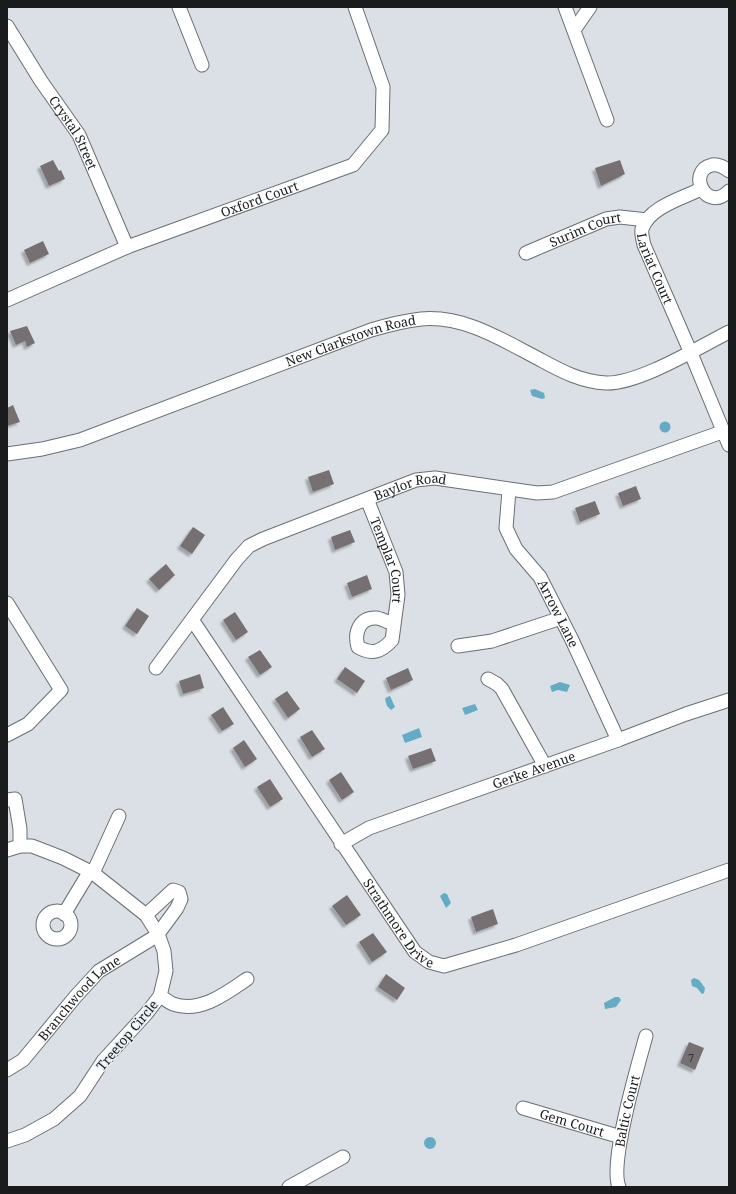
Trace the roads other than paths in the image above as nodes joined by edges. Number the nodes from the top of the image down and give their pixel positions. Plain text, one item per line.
1 (178, 7) edge
2 (355, 7) edge
3 (565, 7) edge
4 (590, 7) edge
5 (7, 26) edge
6 (574, 30) junction
7 (202, 65) dead end
8 (607, 120) dead end
9 (729, 171) edge
10 (701, 189) junction
11 (729, 191) edge
12 (648, 220) junction
13 (127, 247) junction
14 (526, 252) dead end
15 (7, 300) edge
16 (729, 332) edge
17 (690, 351) junction
18 (722, 432) junction
19 (729, 445) edge
20 (7, 454) edge
21 (509, 490) junction
22 (367, 499) junction
23 (7, 603) edge
24 (11, 618) edge
25 (561, 618) junction
26 (193, 621) junction
27 (393, 624) dead end
28 (458, 646) dead end
29 (156, 668) dead end
30 (488, 679) dead end
31 (729, 700) edge
32 (7, 735) edge
33 (618, 740) junction
34 (545, 766) junction
35 (11, 800) edge
36 (119, 816) dead end
37 (341, 844) junction
38 (20, 846) junction
39 (7, 850) edge
40 (729, 870) edge
41 (91, 872) junction
42 (64, 914) dead end
43 (146, 915) junction
44 (158, 934) junction
45 (247, 979) dead end
46 (160, 996) junction
47 (646, 1036) dead end
48 (7, 1070) edge
49 (523, 1108) dead end
50 (621, 1137) junction
51 (7, 1142) edge
52 (343, 1157) dead end
53 (288, 1187) edge
54 (619, 1187) edge

1 - 7 street
2 - 13 street, Oxford Court
3 - 6 street
4 - 6 street
5 - 13 street, Crystal Street
6 - 8 street
9 - 10 street
10 - 11 street
10 - 12 street, Lariat Court
12 - 14 street, Surim Court
12 - 17 street, Lariat Court
13 - 15 street, Oxford Court
16 - 17 street, New Clarkstown Road
17 - 18 street, Lariat Court
17 - 20 street, New Clarkstown Road
18 - 19 street, Lariat Court
18 - 21 street, Baylor Road
21 - 22 street, Baylor Road
21 - 25 street, Arrow Lane
22 - 26 street, Baylor Road
22 - 27 street, Templar Court
23 - 24 street
24 - 32 street
25 - 28 street
25 - 33 street, Arrow Lane
26 - 29 street, Baylor Road
26 - 37 street, Strathmore Drive
30 - 34 street
31 - 33 street, Gerke Avenue
33 - 34 street, Gerke Avenue
34 - 37 street, Gerke Avenue
35 - 38 street
36 - 41 street
37 - 40 street, Strathmore Drive
38 - 39 street, Treetop Circle
38 - 41 street, Treetop Circle
41 - 42 street
41 - 43 street, Treetop Circle
43 - 44 street, Treetop Circle
43 - 44 street
44 - 46 street, Treetop Circle
44 - 48 street, Branchwood Lane
45 - 46 street
46 - 51 street, Treetop Circle
47 - 50 street, Baltic Court
49 - 50 street, Gem Court
50 - 54 street, Baltic Court
52 - 53 street

